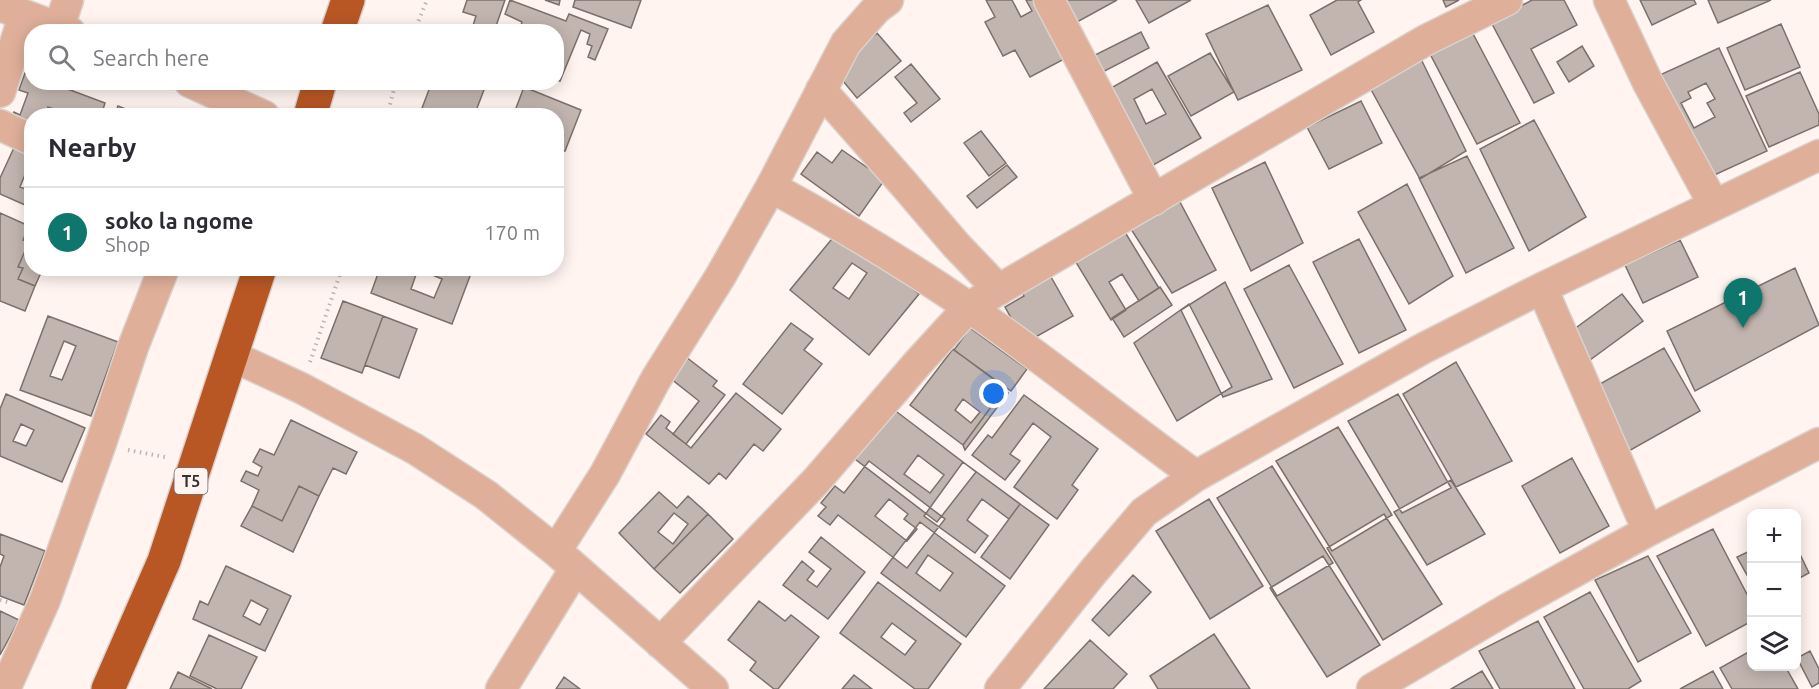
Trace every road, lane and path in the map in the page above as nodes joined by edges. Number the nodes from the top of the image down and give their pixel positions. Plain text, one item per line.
1 (348, 0) edge
2 (427, 0) edge
3 (888, 0) edge
4 (1049, 0) edge
5 (1507, 0) edge
6 (1609, 0) edge
7 (12, 10) edge
8 (66, 19) edge
9 (340, 24) edge
10 (417, 24) edge
11 (200, 90) edge
12 (318, 90) edge
13 (394, 90) edge
14 (821, 90) junction
15 (0, 92) edge
16 (219, 105) edge
17 (312, 108) edge
18 (389, 108) edge
19 (0, 125) edge
20 (24, 136) edge
21 (1819, 155) edge
22 (771, 187) junction
23 (1154, 200) junction
24 (1714, 205) junction
25 (161, 276) edge
26 (257, 276) edge
27 (339, 276) edge
28 (1542, 288) junction
29 (999, 290) junction
30 (969, 307) junction
31 (230, 355) junction
32 (301, 388) junction
33 (1819, 443) edge
34 (100, 446) junction
35 (197, 462) junction
36 (1196, 476) junction
37 (1648, 531) junction
38 (565, 560) junction
39 (660, 643) junction
40 (5, 689) edge
41 (108, 689) edge
42 (501, 689) edge
43 (712, 689) edge
44 (1000, 689) edge
45 (1372, 689) edge

1 - 9 highway
2 - 10 path
3 - 14 street
4 - 23 street
5 - 23 street
6 - 24 street
7 - 8 street
7 - 15 street
11 - 16 street
12 - 17 highway
13 - 18 path
14 - 22 street
14 - 29 street
19 - 20 street
21 - 24 street
22 - 30 street
22 - 38 street
23 - 29 street
24 - 28 street
25 - 34 street
26 - 31 highway, T5
27 - 32 path
28 - 36 street
28 - 37 street
29 - 30 street
30 - 36 street
30 - 39 street
31 - 32 street
31 - 35 highway, T5
32 - 38 street
33 - 37 street
34 - 35 path
34 - 40 street
35 - 41 highway, T5
36 - 44 street
37 - 45 street
38 - 39 street
38 - 42 street
39 - 43 street

